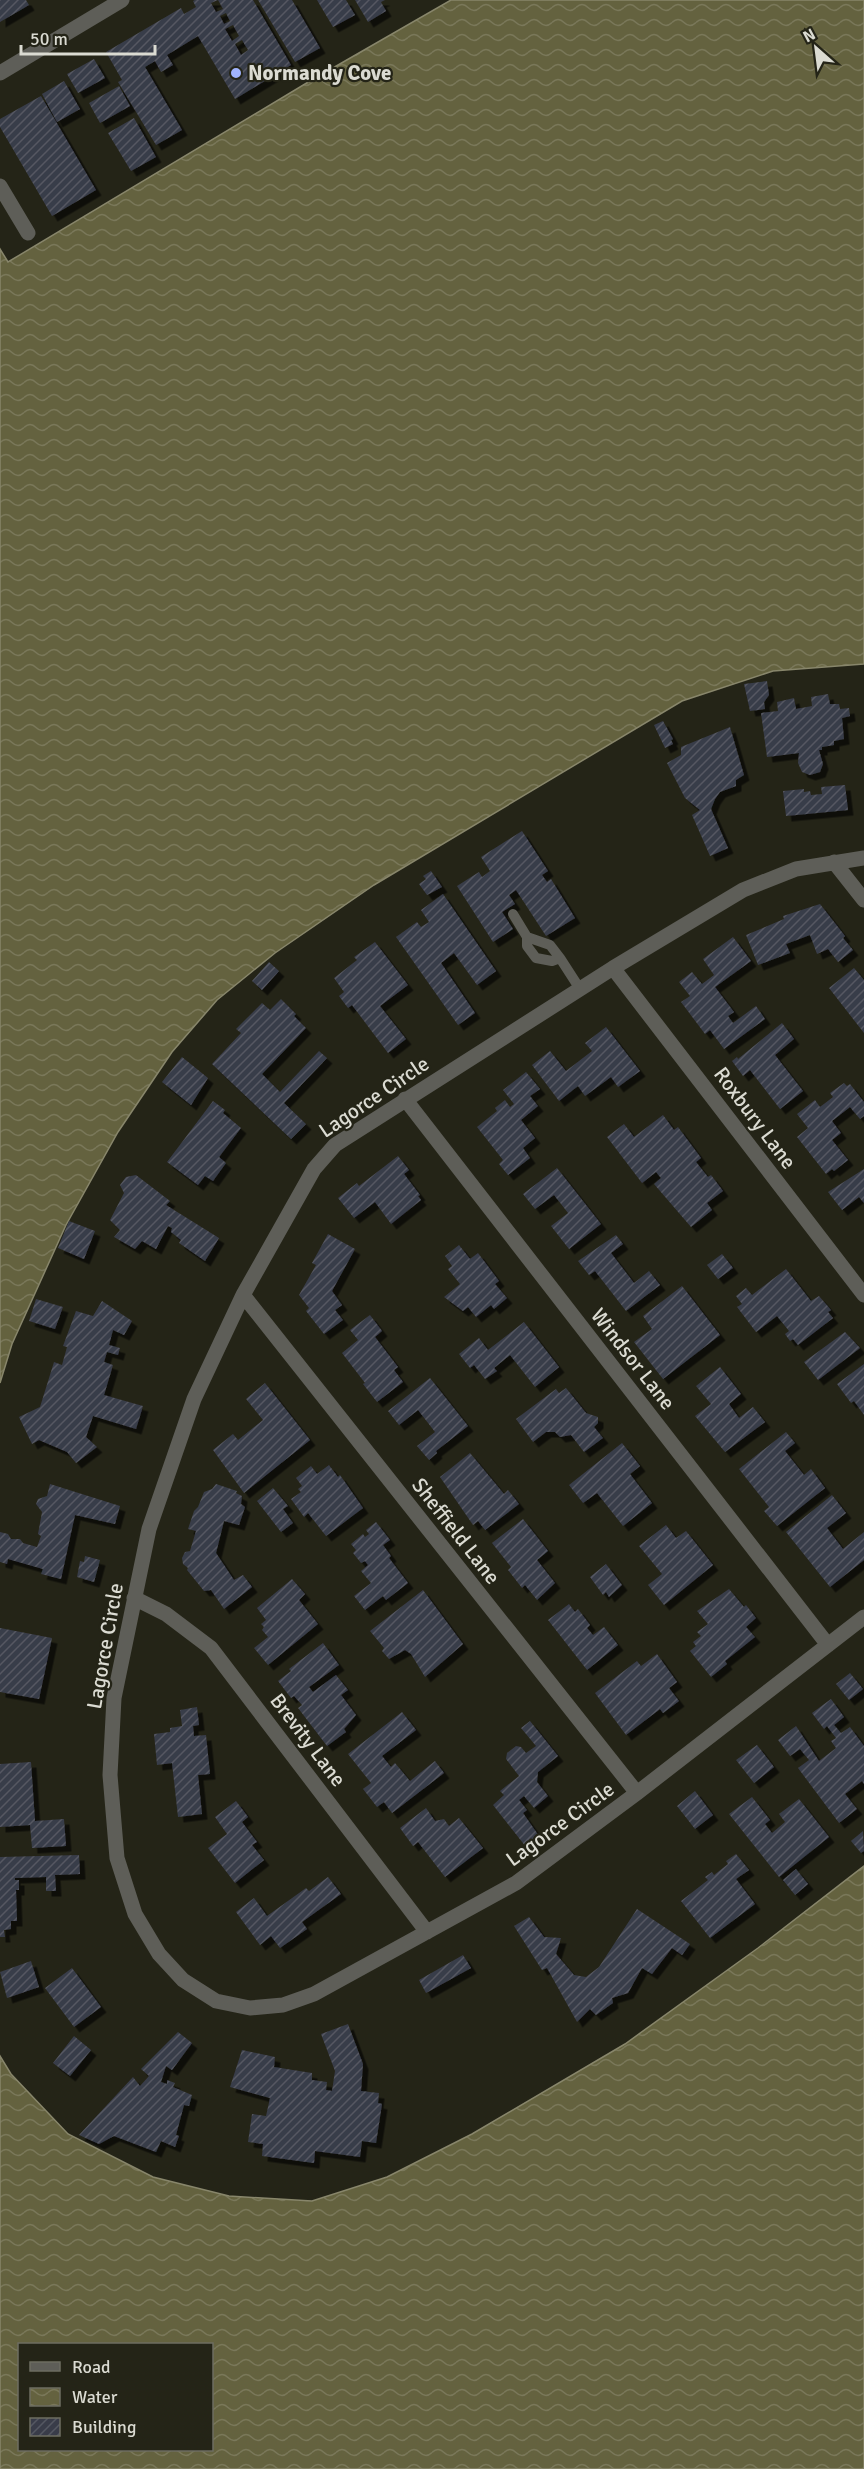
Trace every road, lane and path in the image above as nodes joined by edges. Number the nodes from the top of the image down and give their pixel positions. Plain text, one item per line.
1 (122, 0) edge
2 (0, 73) edge
3 (0, 186) edge
4 (28, 233) dead end
5 (864, 858) edge
6 (834, 862) junction
7 (864, 900) edge
8 (513, 914) dead end
9 (527, 937) junction
10 (560, 958) junction
11 (613, 968) junction
12 (580, 989) junction
13 (405, 1099) junction
14 (243, 1295) junction
15 (864, 1295) edge
16 (134, 1598) junction
17 (864, 1617) edge
18 (828, 1645) junction
19 (637, 1793) junction
20 (428, 1932) junction

1 - 2 street
3 - 4 street
5 - 6 street, Lagorce Circle
6 - 7 street
6 - 11 street, Lagorce Circle
8 - 9 lane
9 - 10 lane
9 - 10 lane
10 - 12 lane
11 - 12 street, Lagorce Circle
11 - 15 street, Roxbury Lane
12 - 13 street, Lagorce Circle
13 - 14 street, Lagorce Circle
13 - 18 street, Windsor Lane
14 - 16 street, Lagorce Circle
14 - 19 street, Sheffield Lane
16 - 20 street, Brevity Lane
16 - 20 street, Lagorce Circle
17 - 18 street, Lagorce Circle
18 - 19 street, Lagorce Circle
19 - 20 street, Lagorce Circle

